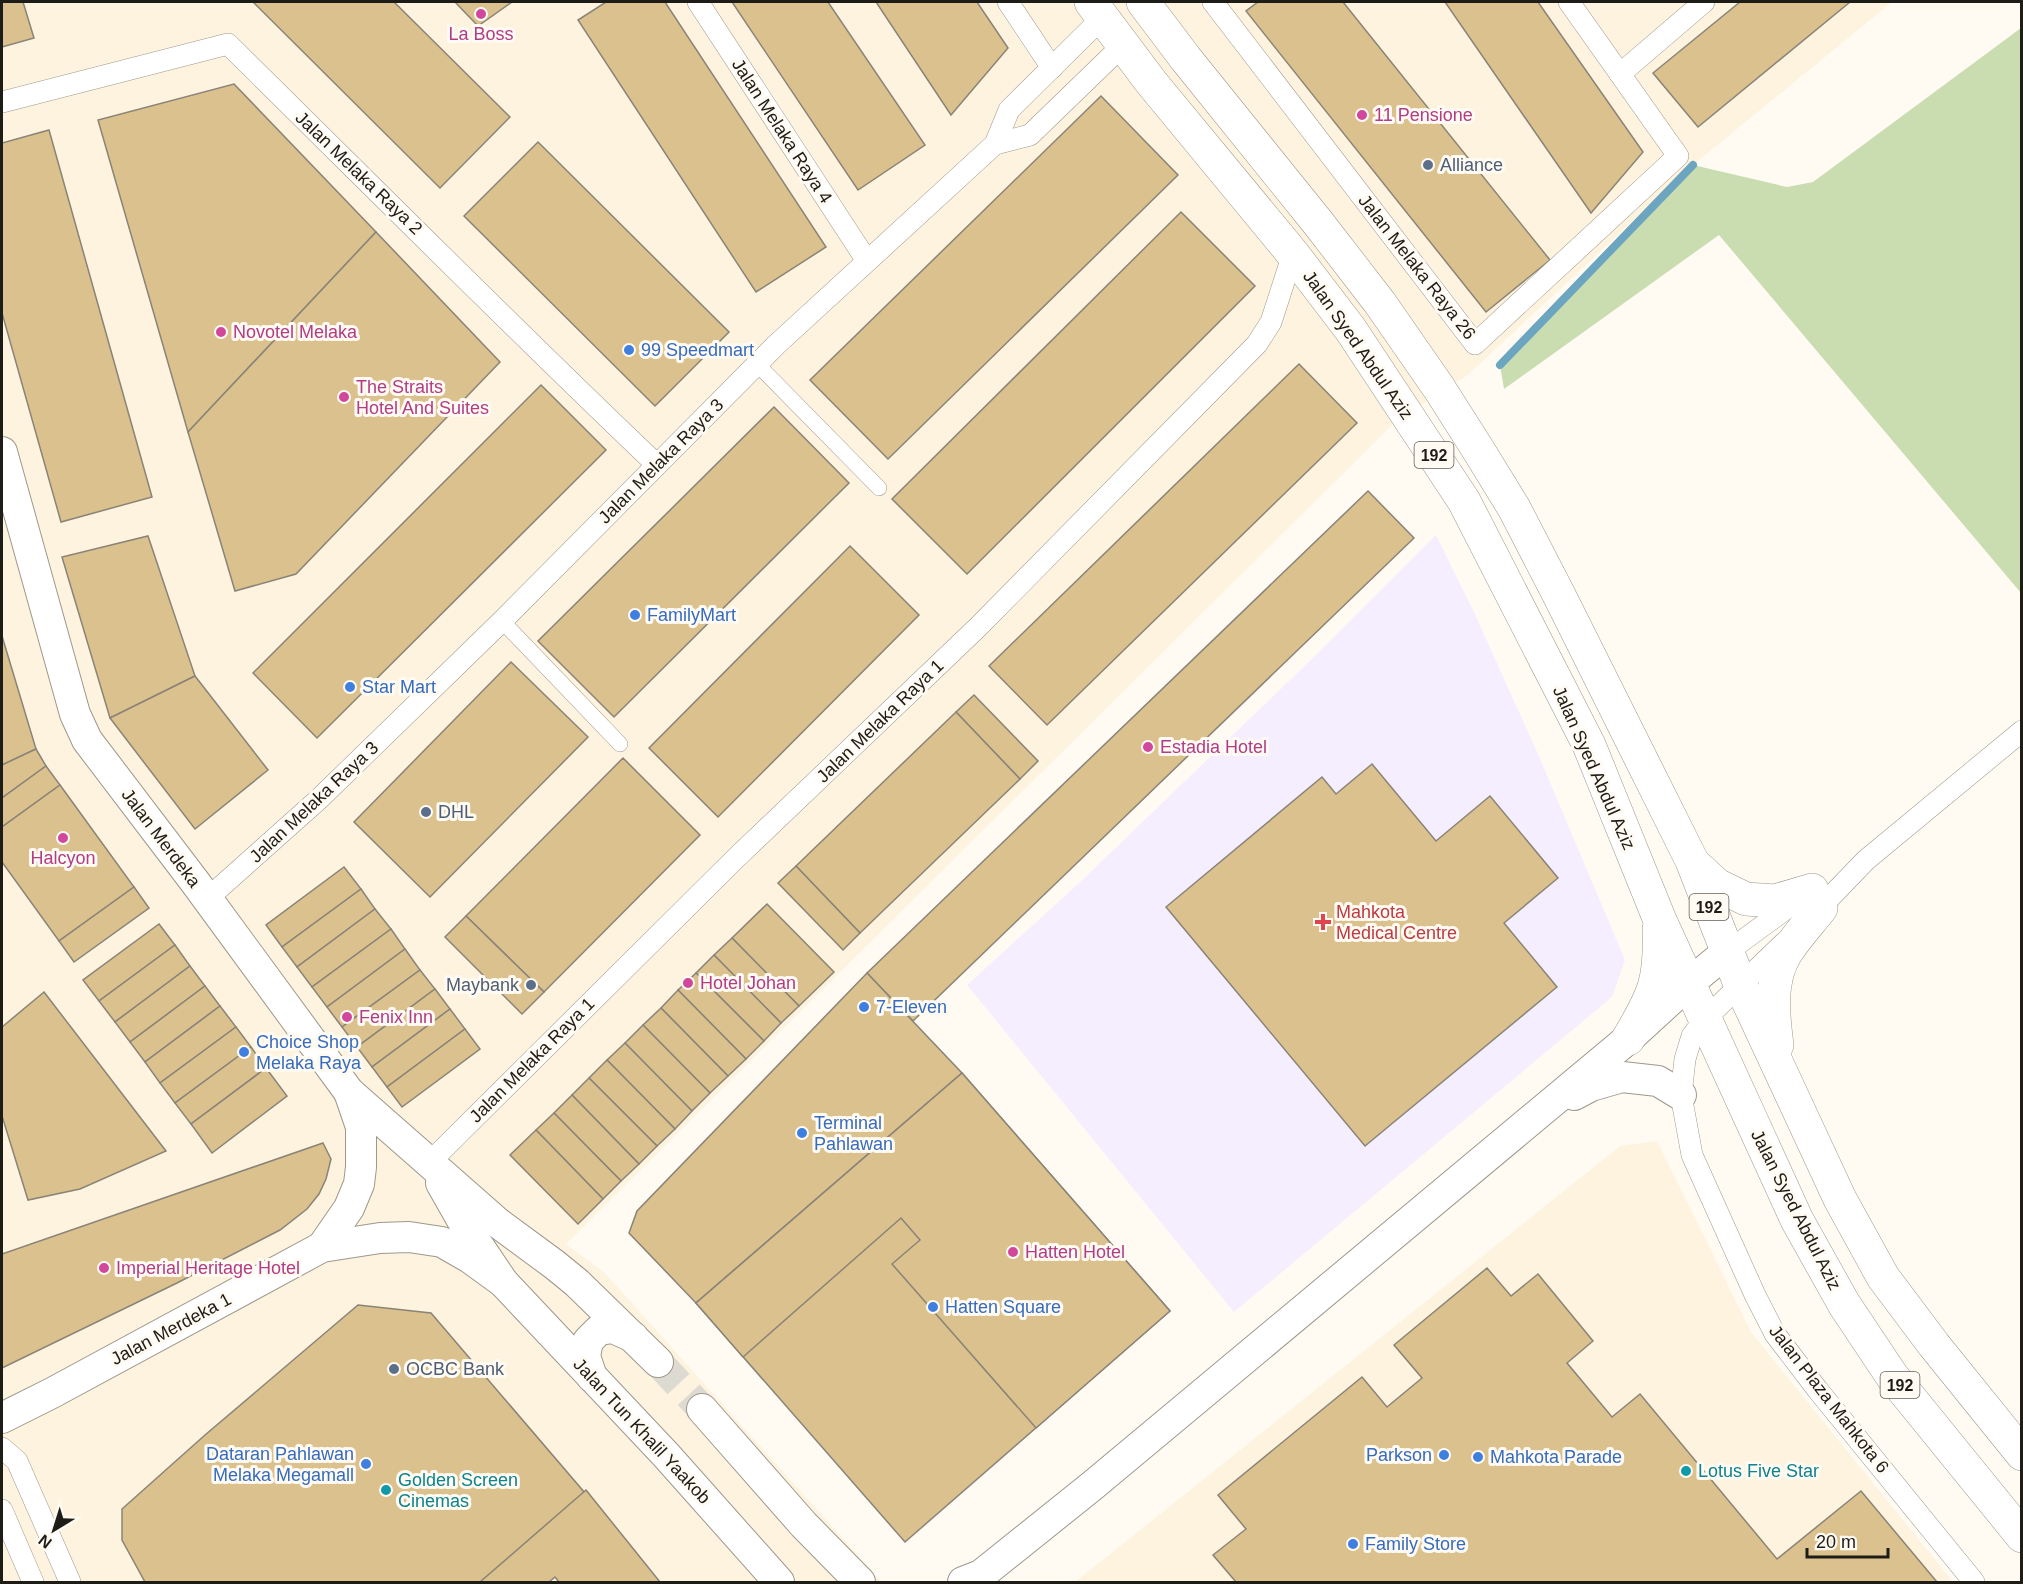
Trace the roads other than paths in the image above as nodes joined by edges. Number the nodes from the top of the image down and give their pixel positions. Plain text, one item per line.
1 (698, 2) edge
2 (1008, 2) edge
3 (1143, 2) edge
4 (1569, 2) edge
5 (1704, 2) edge
6 (1217, 8) edge
7 (1097, 9) edge
8 (1123, 45) junction
9 (1052, 68) junction
10 (1620, 74) junction
11 (2, 102) edge
12 (995, 144) junction
13 (1293, 254) junction
14 (867, 261) junction
15 (757, 364) junction
16 (2, 452) edge
17 (657, 465) junction
18 (879, 488) dead end
19 (502, 621) junction
20 (2022, 731) edge
21 (620, 744) dead end
22 (1692, 861) junction
23 (207, 899) junction
24 (1816, 899) junction
25 (1659, 918) junction
26 (1727, 952) junction
27 (1688, 984) junction
28 (1740, 984) junction
29 (1705, 1019) junction
30 (1628, 1039) junction
31 (1781, 1072) junction
32 (349, 1092) junction
33 (1681, 1095) junction
34 (1535, 1116) junction
35 (430, 1162) junction
36 (322, 1247) junction
37 (503, 1282) junction
38 (633, 1337) junction
39 (658, 1362) tunnel mouth
40 (592, 1377) junction
41 (702, 1408) tunnel mouth
42 (10, 1414) edge
43 (2, 1448) edge
44 (2022, 1454) edge
45 (2, 1510) edge
46 (2022, 1536) edge
47 (973, 1580) edge
48 (33, 1582) edge
49 (70, 1582) edge
50 (779, 1582) edge
51 (860, 1582) edge
52 (1974, 1582) edge

1 - 14 street, Jalan Melaka Raya 4
2 - 9 street
3 - 22 main road, 192
4 - 10 street
5 - 10 street
6 - 10 street, Jalan Melaka Raya 26
7 - 8 main road, Jalan Syed Abdul Aziz / 192
7 - 9 street, Jalan Melaka Raya 3
8 - 12 street
8 - 13 main road, Jalan Syed Abdul Aziz / 192
9 - 12 street, Jalan Melaka Raya 3
11 - 17 street, Jalan Melaka Raya 2
12 - 14 street, Jalan Melaka Raya 3
13 - 25 main road, Jalan Syed Abdul Aziz / 192
13 - 35 street, Jalan Melaka Raya 1
14 - 15 street, Jalan Melaka Raya 3
15 - 17 street, Jalan Melaka Raya 3
15 - 18 street
16 - 23 main road, Jalan Merdeka
17 - 19 street, Jalan Melaka Raya 3
19 - 21 street
19 - 23 street, Jalan Melaka Raya 3
20 - 24 street
22 - 24 main road
22 - 26 main road, 192
23 - 32 main road, Jalan Merdeka
24 - 26 street
24 - 28 street, Jalan Plaza Mahkota 6
24 - 31 main road
25 - 27 main road, Jalan Syed Abdul Aziz / 192
25 - 30 main road
26 - 27 main road
26 - 28 main road, 192
27 - 29 main road, Jalan Syed Abdul Aziz / 192
27 - 30 main road
28 - 29 street, Jalan Plaza Mahkota 6
28 - 31 main road, 192
29 - 33 street, Jalan Plaza Mahkota 6
29 - 46 main road, Jalan Syed Abdul Aziz / 192
30 - 34 main road
31 - 44 main road, 192
32 - 35 main road, Jalan Merdeka
32 - 36 main road, Jalan Merdeka 1
33 - 34 main road
33 - 52 street, Jalan Plaza Mahkota 6
34 - 47 main road
35 - 37 main road
35 - 38 main road
36 - 37 main road, Jalan Merdeka 1
36 - 42 main road, Jalan Merdeka 1
37 - 40 main road, Jalan Tun Khalil Yaakob
38 - 39 main road
38 - 40 main road
40 - 50 main road, Jalan Tun Khalil Yaakob
41 - 51 main road
43 - 49 street
45 - 48 street

